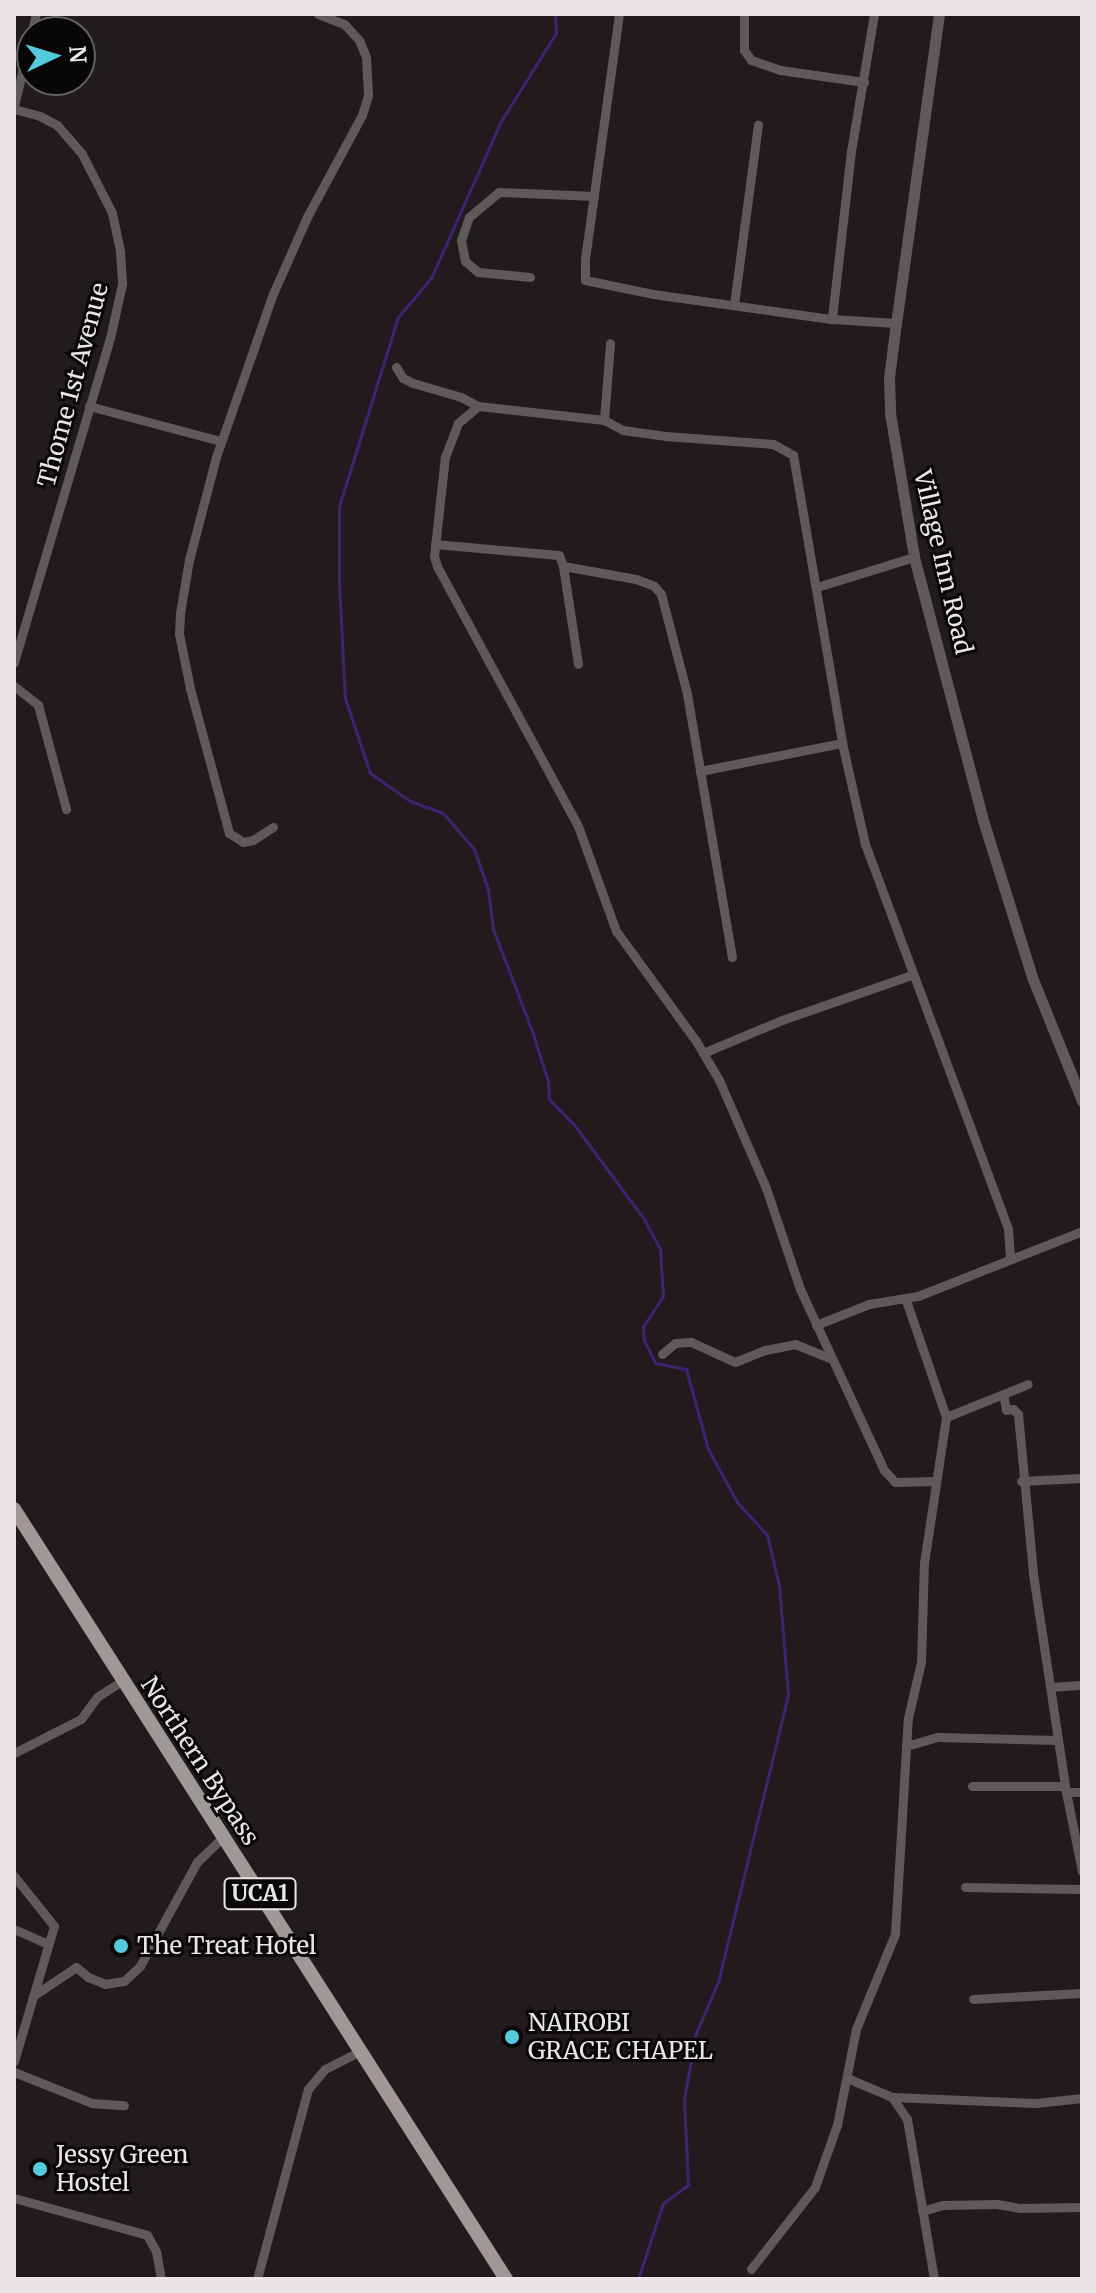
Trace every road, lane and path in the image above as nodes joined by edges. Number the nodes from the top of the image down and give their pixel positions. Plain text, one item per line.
1 (36, 14) edge
2 (318, 14) edge
3 (619, 14) edge
4 (744, 14) edge
5 (874, 14) edge
6 (939, 14) edge
7 (864, 82) junction
8 (14, 108) edge
9 (758, 125) dead end
10 (594, 196) junction
11 (530, 277) dead end
12 (734, 304) junction
13 (832, 319) junction
14 (896, 323) junction
15 (610, 343) dead end
16 (396, 367) dead end
17 (89, 406) junction
18 (478, 406) junction
19 (604, 420) junction
20 (221, 441) junction
21 (435, 544) junction
22 (914, 557) junction
23 (563, 566) junction
24 (817, 587) junction
25 (14, 663) edge
26 (578, 664) dead end
27 (14, 686) edge
28 (842, 743) junction
29 (700, 771) junction
30 (66, 809) dead end
31 (273, 827) dead end
32 (732, 957) dead end
33 (911, 975) junction
34 (703, 1053) junction
35 (1082, 1101) edge
36 (1082, 1231) edge
37 (1010, 1257) junction
38 (906, 1300) junction
39 (816, 1325) junction
40 (662, 1354) dead end
41 (830, 1358) junction
42 (1028, 1384) dead end
43 (1003, 1394) junction
44 (946, 1417) junction
45 (1082, 1478) edge
46 (936, 1481) junction
47 (1021, 1481) junction
48 (14, 1509) edge
49 (122, 1681) junction
50 (1082, 1685) edge
51 (1051, 1687) junction
52 (1058, 1740) junction
53 (906, 1746) junction
54 (14, 1753) edge
55 (972, 1786) dead end
56 (1066, 1789) junction
57 (1082, 1792) edge
58 (223, 1837) junction
59 (1082, 1871) edge
60 (14, 1876) edge
61 (965, 1887) dead end
62 (1082, 1889) edge
63 (14, 1929) edge
64 (47, 1944) junction
65 (1082, 1993) edge
66 (33, 1996) junction
67 (973, 1999) dead end
68 (26, 2017) junction
69 (14, 2018) edge
70 (359, 2052) junction
71 (14, 2061) edge
72 (14, 2072) edge
73 (847, 2078) junction
74 (892, 2097) junction
75 (1082, 2098) edge
76 (124, 2105) dead end
77 (14, 2198) edge
78 (1082, 2207) edge
79 (922, 2211) junction
80 (751, 2269) dead end
81 (161, 2279) edge
82 (257, 2279) edge
83 (506, 2279) edge
84 (934, 2279) edge

1 - 8 street
2 - 20 street
3 - 10 street
4 - 7 street
5 - 7 street
6 - 14 street, Village Inn Road
7 - 13 street
8 - 17 street, Thome 1st Avenue
9 - 12 street
10 - 11 street
10 - 12 street
12 - 13 street
13 - 14 street
14 - 22 street, Village Inn Road
15 - 19 street
16 - 18 street
17 - 20 street
17 - 25 street, Thome 1st Avenue
18 - 19 street
18 - 21 street
19 - 24 street
20 - 31 street
21 - 23 street
21 - 34 street
22 - 24 street
22 - 35 street, Village Inn Road
23 - 26 street
23 - 29 street
24 - 28 street
27 - 30 street
28 - 29 street
28 - 33 street
29 - 32 street
33 - 34 street
33 - 37 street
34 - 39 street
36 - 37 street
37 - 38 street
38 - 39 street
38 - 44 street
39 - 41 street
40 - 41 street
41 - 46 street
42 - 43 street
43 - 44 street
43 - 47 street
44 - 46 street
45 - 47 street
46 - 53 street
47 - 51 street
48 - 49 main road, Northern Bypass / UCA1
49 - 54 street
49 - 58 main road, Northern Bypass / UCA1
50 - 51 street
51 - 52 street
52 - 53 street
52 - 56 street
53 - 73 street
55 - 56 street
56 - 57 street
56 - 59 street
58 - 66 street
58 - 70 main road, Northern Bypass / UCA1
60 - 64 street
61 - 62 street
63 - 64 street
64 - 66 street
65 - 67 street
66 - 68 street
68 - 69 street
68 - 71 street
70 - 82 street
70 - 83 main road, Northern Bypass / UCA1
72 - 76 street
73 - 74 street
73 - 80 street
74 - 75 street
74 - 79 street
77 - 81 street
78 - 79 street
79 - 84 street

